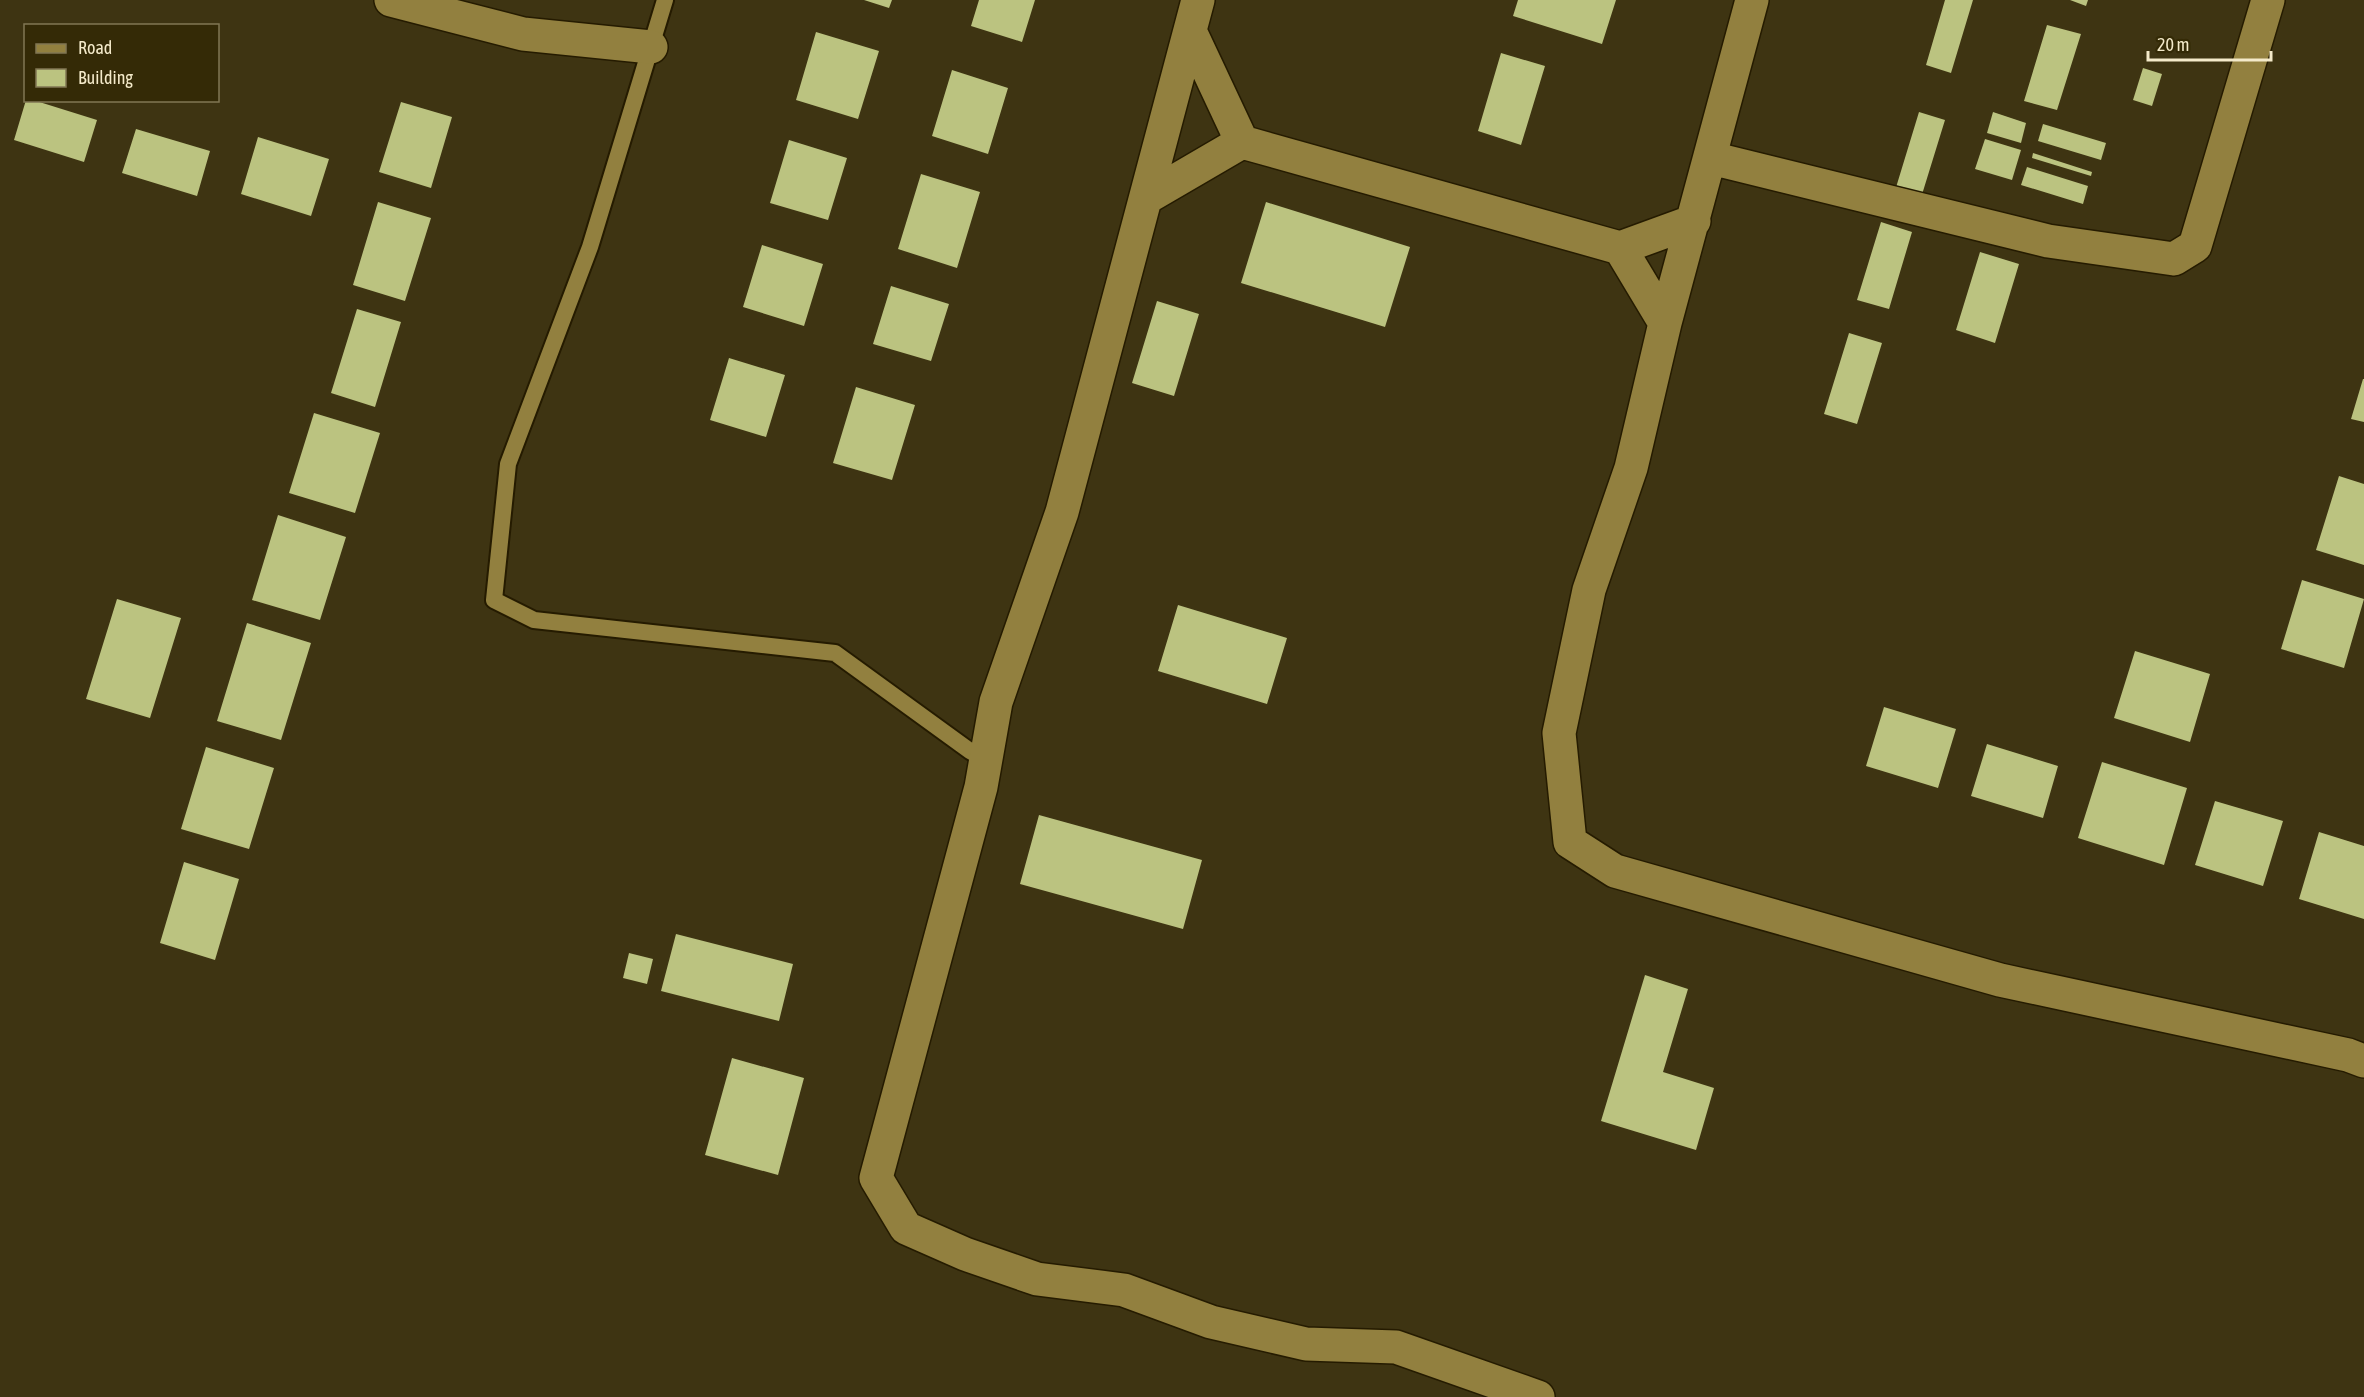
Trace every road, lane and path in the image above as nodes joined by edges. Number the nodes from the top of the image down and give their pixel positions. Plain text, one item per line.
1 (391, 0) edge
2 (665, 0) edge
3 (1752, 0) edge
4 (2268, 0) edge
5 (1194, 15) edge
6 (651, 47) junction
7 (1242, 141) junction
8 (1711, 158) junction
9 (1146, 198) junction
10 (1694, 221) junction
11 (1620, 248) junction
12 (1665, 322) junction
13 (986, 759) junction
14 (2364, 1061) edge
15 (1538, 1397) edge

1 - 6 street
2 - 6 lane
3 - 8 street
4 - 8 street
5 - 7 street
5 - 9 street
6 - 13 lane
7 - 9 street
7 - 11 street
8 - 10 street
9 - 13 street
10 - 11 street
10 - 12 street
11 - 12 street
12 - 14 street
13 - 15 street

